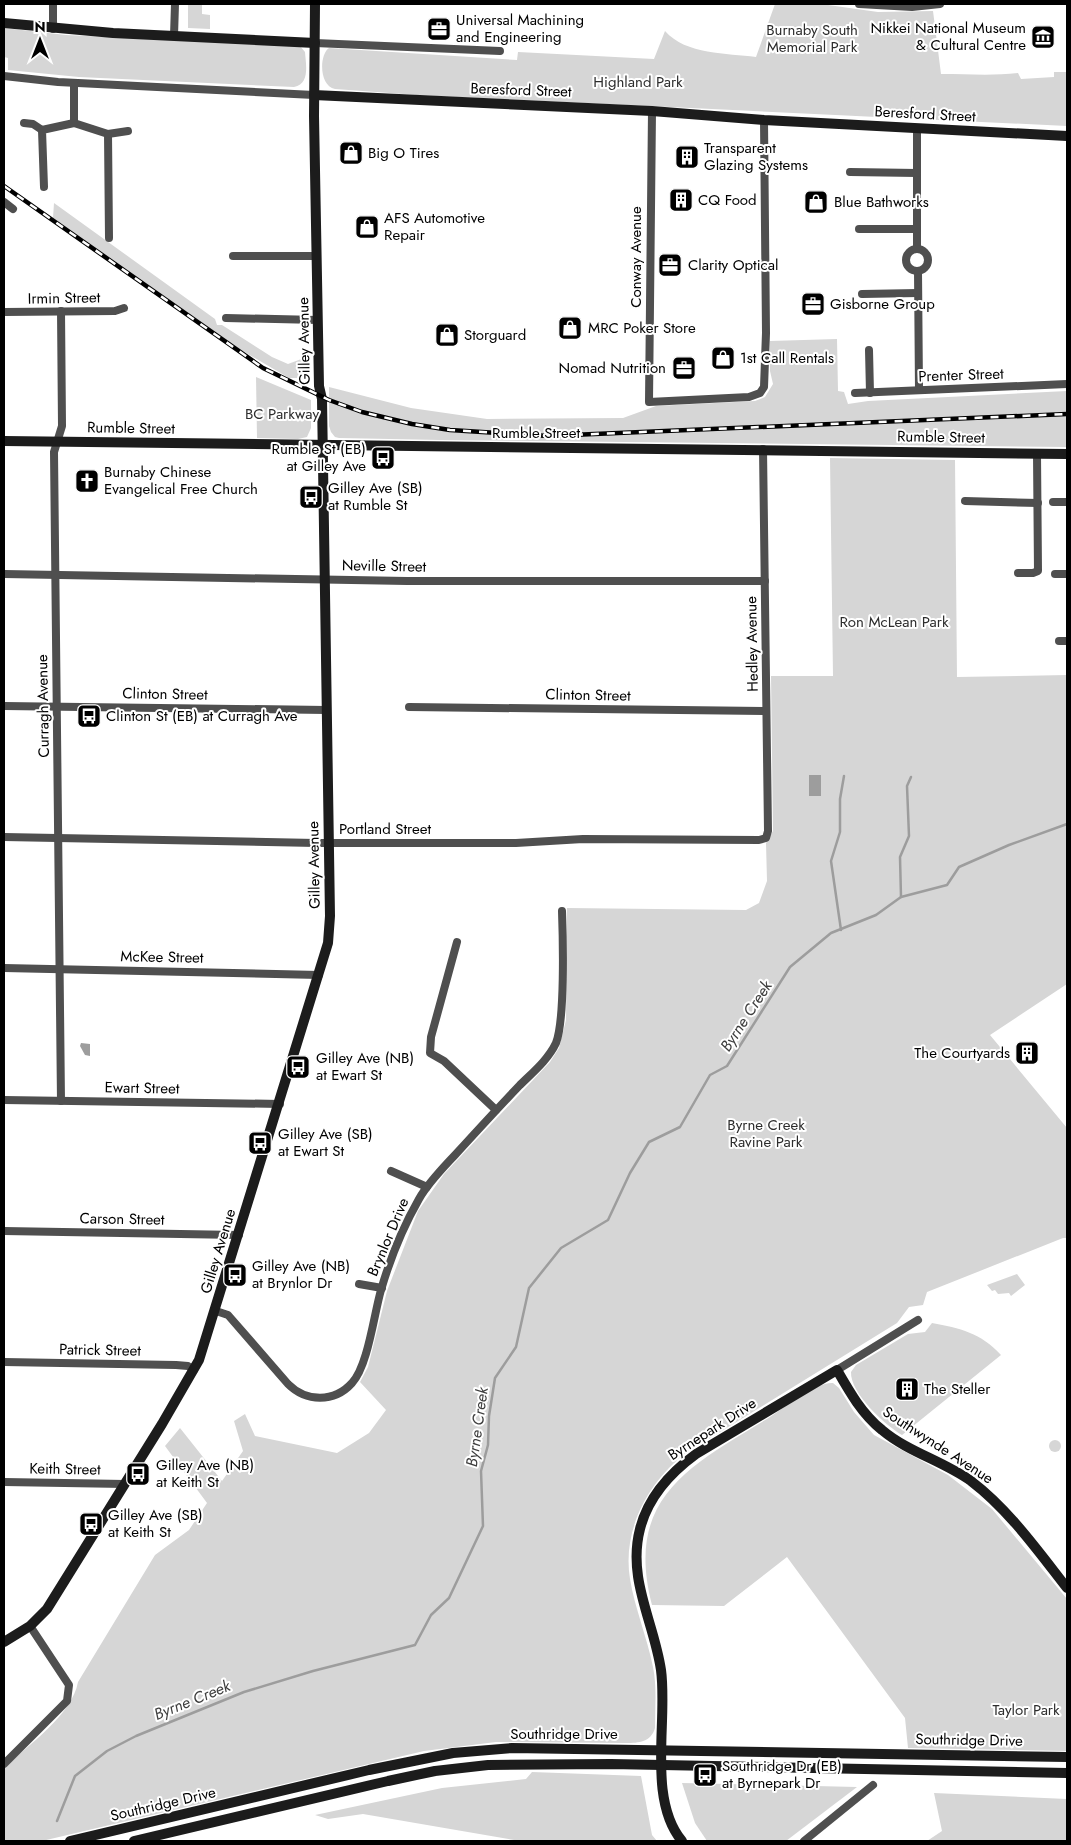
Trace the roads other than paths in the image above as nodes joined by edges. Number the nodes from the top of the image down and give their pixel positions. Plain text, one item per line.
1 (53, 4) edge
2 (175, 4) edge
3 (315, 4) edge
4 (859, 4) edge
5 (940, 4) edge
6 (4, 23) edge
7 (52, 29) junction
8 (174, 36) junction
9 (315, 43) junction
10 (500, 51) dead end
11 (4, 76) edge
12 (74, 83) junction
13 (314, 95) junction
14 (652, 111) junction
15 (764, 120) junction
16 (24, 123) dead end
17 (74, 123) junction
18 (917, 128) junction
19 (42, 130) junction
20 (128, 131) dead end
21 (108, 134) junction
22 (1067, 136) edge
23 (850, 172) dead end
24 (917, 173) junction
25 (44, 187) dead end
26 (4, 202) edge
27 (13, 209) dead end
28 (859, 228) dead end
29 (917, 229) junction
30 (109, 238) dead end
31 (918, 249) junction
32 (233, 256) dead end
33 (317, 256) junction
34 (918, 271) junction
35 (918, 293) junction
36 (862, 294) dead end
37 (124, 308) dead end
38 (61, 311) junction
39 (4, 312) edge
40 (226, 318) dead end
41 (318, 320) junction
42 (869, 350) dead end
43 (1067, 384) edge
44 (919, 390) junction
45 (870, 393) junction
46 (855, 394) dead end
47 (4, 441) edge
48 (58, 442) junction
49 (321, 446) junction
50 (763, 449) junction
51 (1037, 454) junction
52 (1067, 454) edge
53 (964, 501) dead end
54 (1053, 502) dead end
55 (1067, 502) edge
56 (1038, 503) junction
57 (1018, 573) dead end
58 (4, 574) edge
59 (56, 574) junction
60 (1054, 574) dead end
61 (1067, 574) edge
62 (324, 579) junction
63 (765, 581) junction
64 (4, 706) edge
65 (57, 706) junction
66 (409, 707) dead end
67 (326, 710) junction
68 (766, 711) junction
69 (4, 837) edge
70 (59, 837) junction
71 (766, 838) joint
72 (329, 843) junction
73 (562, 911) dead end
74 (457, 942) dead end
75 (4, 968) edge
76 (60, 969) junction
77 (319, 975) junction
78 (4, 1100) edge
79 (60, 1101) junction
80 (280, 1104) junction
81 (496, 1110) junction
82 (391, 1171) dead end
83 (427, 1187) junction
84 (4, 1231) edge
85 (239, 1235) junction
86 (359, 1284) dead end
87 (382, 1288) junction
88 (216, 1310) junction
89 (918, 1320) dead end
90 (4, 1362) edge
91 (194, 1370) junction
92 (837, 1370) junction
93 (4, 1482) edge
94 (125, 1484) junction
95 (1067, 1588) edge
96 (30, 1626) junction
97 (4, 1642) edge
98 (662, 1750) junction
99 (1067, 1757) edge
100 (4, 1764) edge
101 (662, 1765) junction
102 (1067, 1773) edge
103 (873, 1785) dead end
104 (170, 1837) edge
105 (70, 1841) edge
106 (134, 1841) edge
107 (682, 1841) edge
108 (804, 1841) edge

1 - 7 street
2 - 8 street
3 - 9 street, Gilley Avenue
4 - 5 street
6 - 7 street
7 - 8 street
8 - 9 street
9 - 10 street
9 - 13 street, Gilley Avenue
11 - 12 street, Beresford Street
12 - 13 street, Beresford Street
12 - 17 street
13 - 14 street, Beresford Street
13 - 33 street, Gilley Avenue
14 - 15 street, Beresford Street
14 - 15 street, Conway Avenue
15 - 18 street, Beresford Street
16 - 19 street
17 - 19 street
17 - 21 street
18 - 22 street, Beresford Street
18 - 24 street
19 - 25 street
20 - 21 street
21 - 30 street
23 - 24 street
24 - 29 street
26 - 27 street
28 - 29 street
29 - 31 street
31 - 34 street
31 - 34 street
32 - 33 street
33 - 41 street, Gilley Avenue
34 - 35 street
35 - 36 street
35 - 44 street
37 - 38 street, Irmin Street
38 - 39 street, Irmin Street
38 - 48 street, Curragh Avenue
40 - 41 street
41 - 49 street, Gilley Avenue
42 - 45 street
43 - 44 street, Prenter Street
44 - 45 street, Prenter Street
45 - 46 street, Prenter Street
47 - 48 street, Rumble Street
48 - 49 street, Rumble Street
48 - 59 street, Curragh Avenue
49 - 50 street, Rumble Street
49 - 62 street, Gilley Avenue
50 - 51 street, Rumble Street
50 - 63 street, Hedley Avenue
51 - 52 street, Rumble Street
51 - 56 street
53 - 56 street
54 - 55 street
56 - 57 street
58 - 59 street, Neville Street
59 - 62 street, Neville Street
59 - 65 street, Curragh Avenue
60 - 61 street
62 - 63 street, Neville Street
62 - 67 street, Gilley Avenue
63 - 68 street, Hedley Avenue
64 - 65 street, Clinton Street
65 - 67 street, Clinton Street
65 - 70 street, Curragh Avenue
66 - 68 street, Clinton Street
67 - 72 street, Gilley Avenue
68 - 71 street, Hedley Avenue
69 - 70 street, Portland Street
70 - 72 street, Portland Street
70 - 76 street, Curragh Avenue
71 - 72 street, Portland Street
72 - 77 street, Gilley Avenue
73 - 81 street, Brynlor Drive
74 - 81 street
75 - 76 street, McKee Street
76 - 77 street, McKee Street
76 - 79 street, Curragh Avenue
77 - 80 street, Gilley Avenue
78 - 79 street, Ewart Street
79 - 80 street, Ewart Street
80 - 85 street, Gilley Avenue
81 - 83 street, Brynlor Drive
82 - 83 street
83 - 87 street, Brynlor Drive
84 - 85 street, Carson Street
85 - 88 street, Gilley Avenue
86 - 87 street
87 - 88 street, Brynlor Drive
88 - 91 street, Gilley Avenue
89 - 92 street, Byrnepark Drive
90 - 91 street, Patrick Street
91 - 94 street, Gilley Avenue
92 - 95 street, Southwynde Avenue
92 - 98 street, Byrnepark Drive
93 - 94 street, Keith Street
94 - 96 street, Gilley Avenue
96 - 97 street, Gilley Avenue
96 - 100 street
98 - 99 street, Southridge Drive
98 - 101 street, Byrnepark Drive
98 - 105 street, Southridge Drive
101 - 102 street, Southridge Drive
101 - 104 street, Southridge Drive
101 - 107 street, Byrnepark Drive
103 - 108 street
104 - 106 street, Southridge Drive

